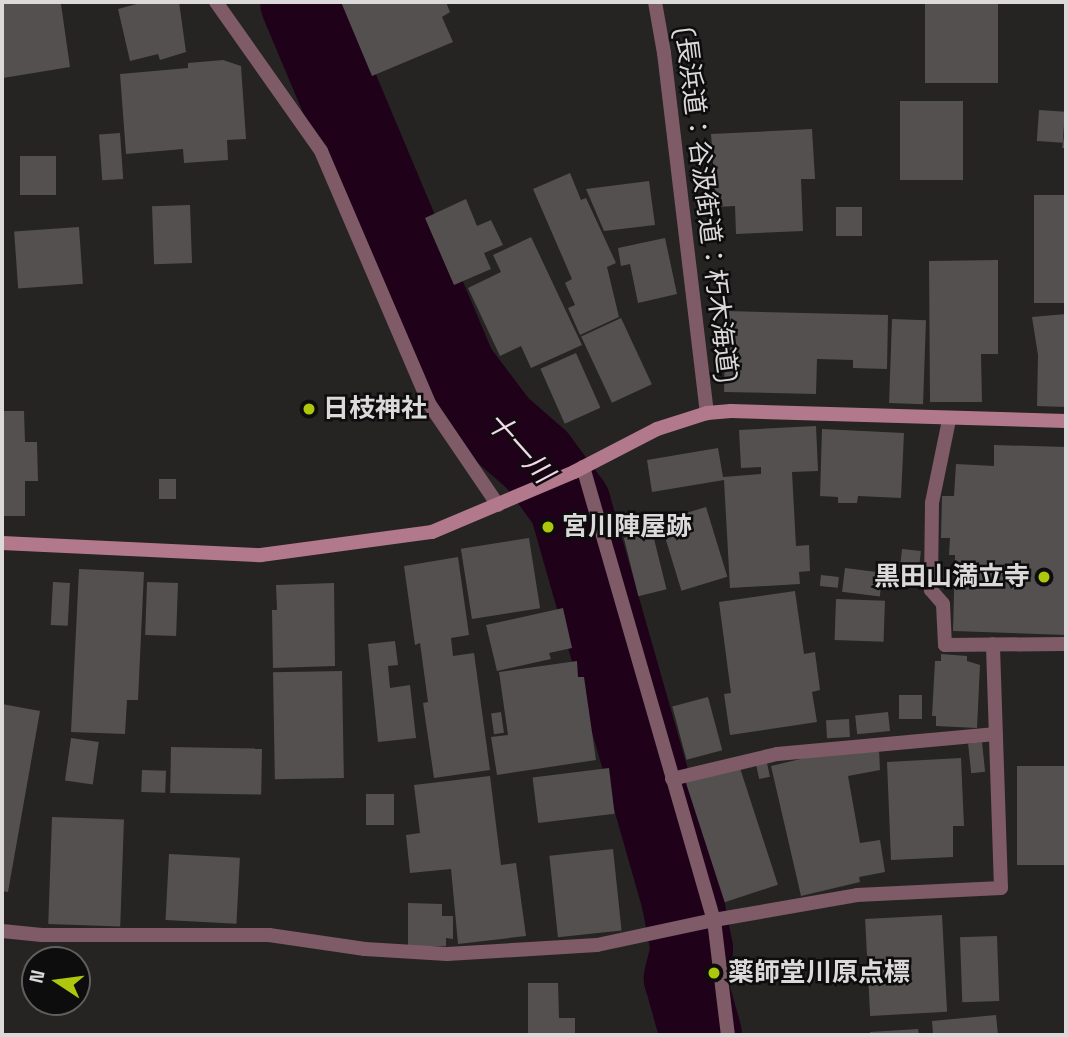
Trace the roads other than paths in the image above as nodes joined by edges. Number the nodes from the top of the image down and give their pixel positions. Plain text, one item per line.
1 (216, 2) edge
2 (655, 2) edge
3 (707, 413) junction
4 (949, 420) junction
5 (1066, 421) edge
6 (579, 470) junction
7 (498, 505) junction
8 (2, 543) edge
9 (992, 644) junction
10 (1066, 644) edge
11 (996, 734) junction
12 (672, 779) junction
13 (707, 922) junction
14 (2, 931) edge
15 (728, 1035) edge

1 - 7 street
2 - 3 street, (長浜道：谷汲街道：朽木海道)
3 - 4 main road
3 - 6 main road
4 - 5 main road
4 - 9 street
6 - 7 main road
6 - 12 street
7 - 8 main road
9 - 10 street
9 - 11 street
11 - 12 street
11 - 13 street
12 - 13 street
13 - 14 street
13 - 15 street

